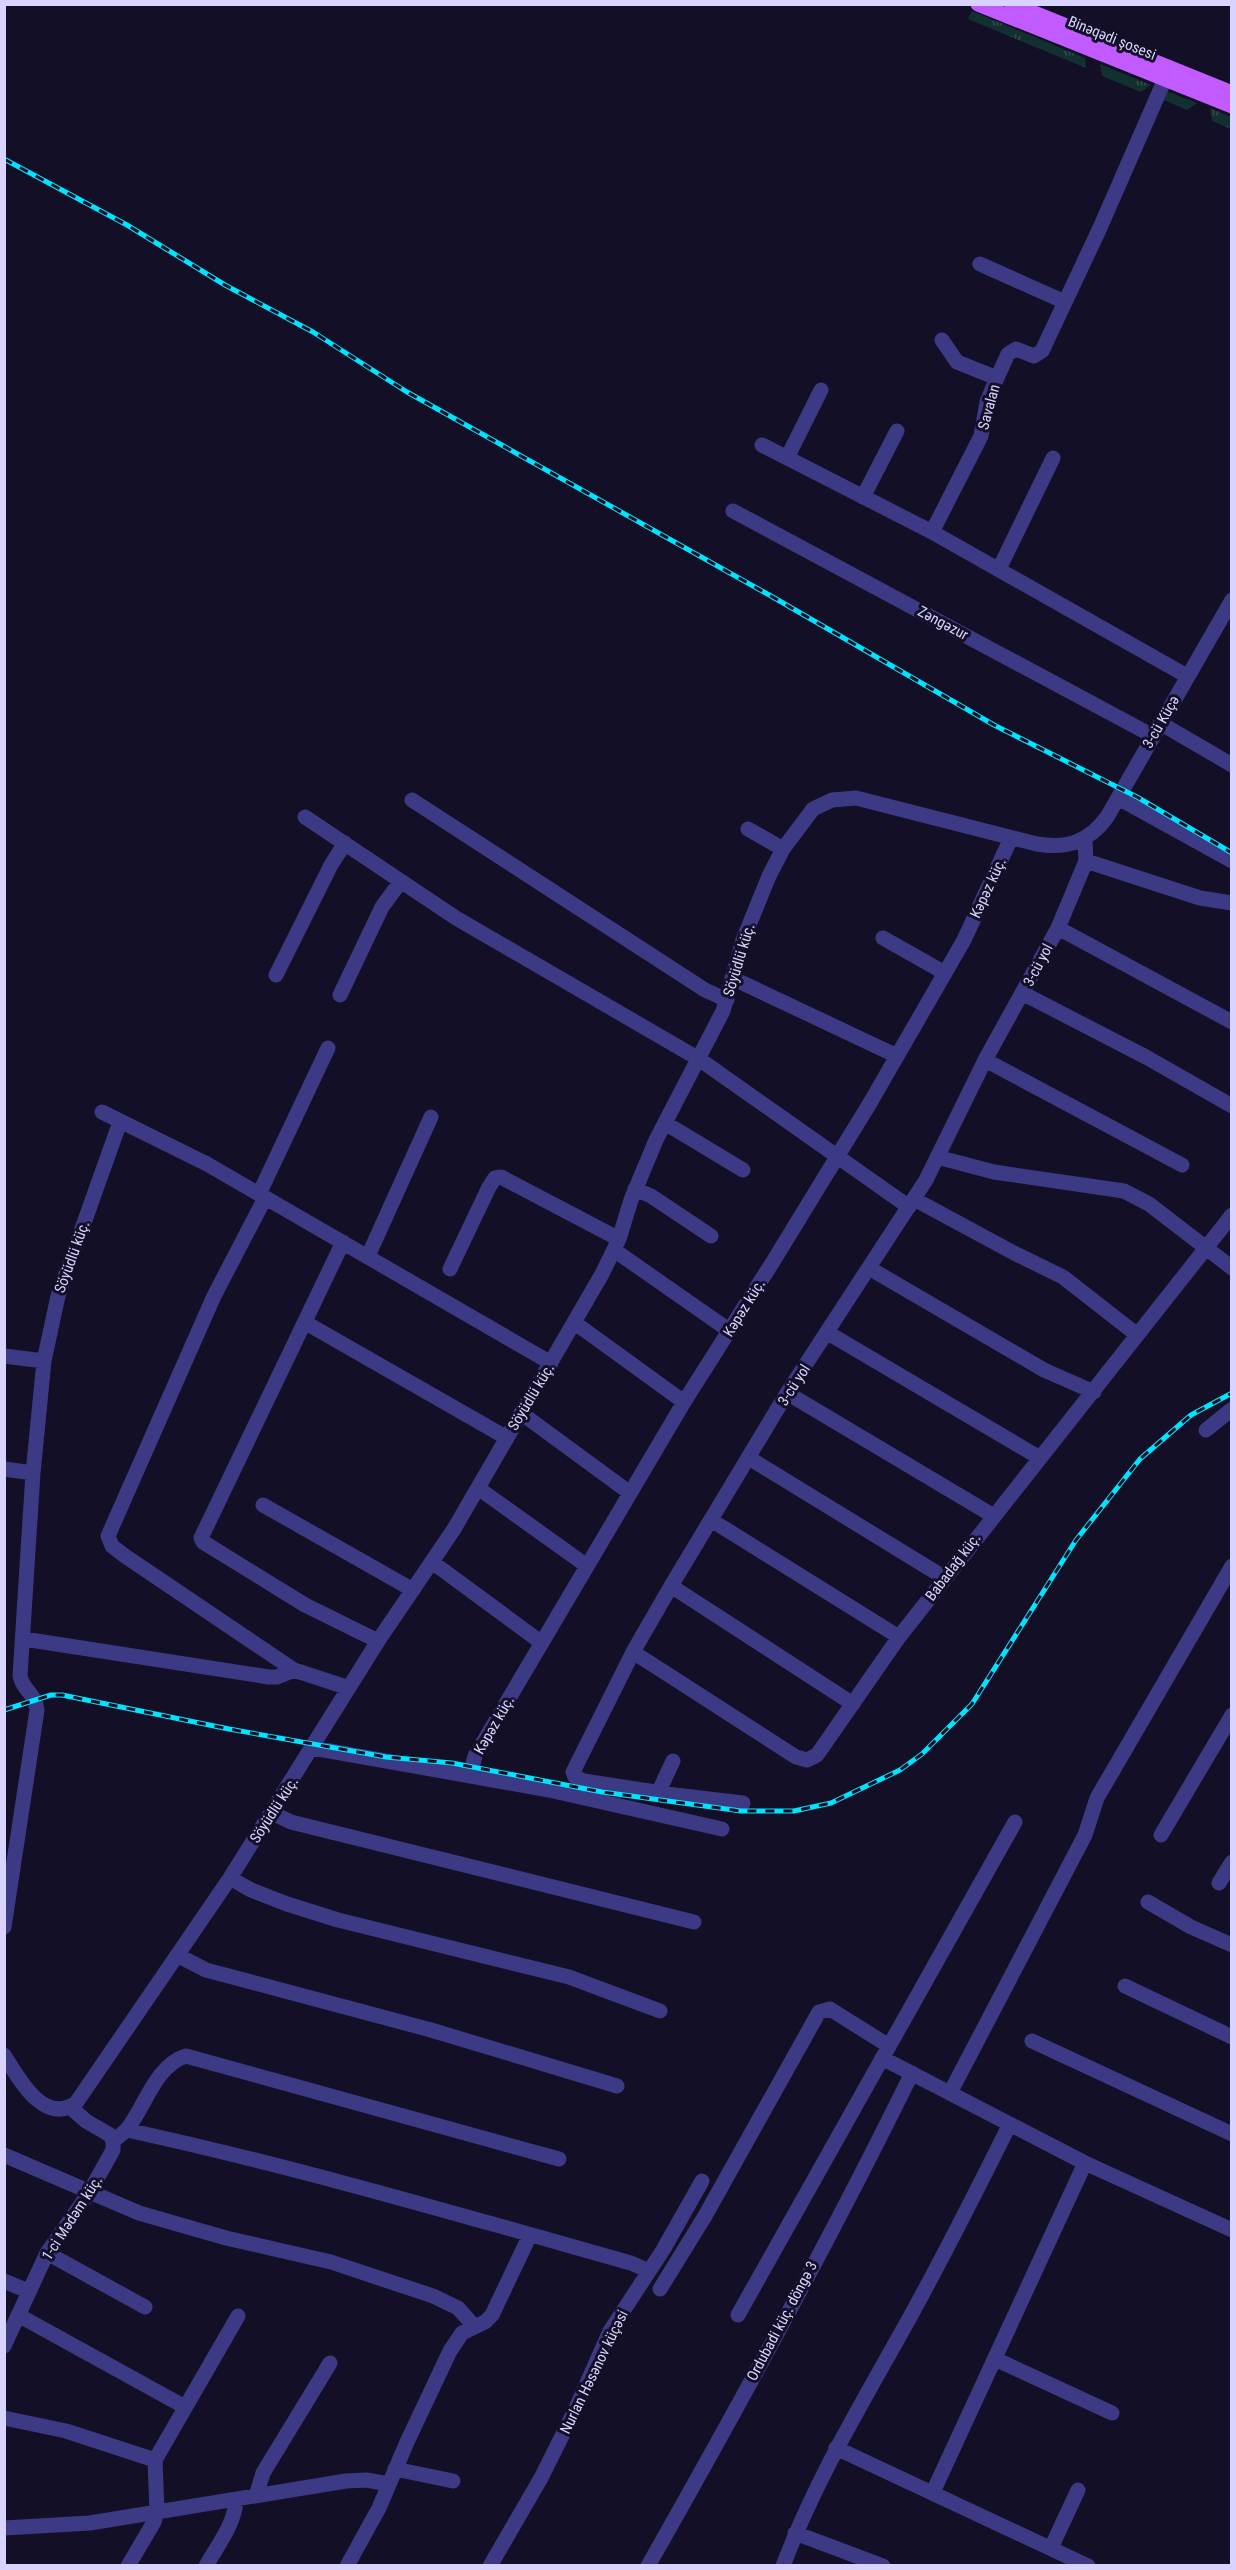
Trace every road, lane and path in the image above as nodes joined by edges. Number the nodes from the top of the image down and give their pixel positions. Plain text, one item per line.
1 (978, 4) edge
2 (1012, 4) edge
3 (1165, 79) junction
4 (1232, 93) edge
5 (1232, 106) edge
6 (980, 264) dead end
7 (1065, 302) junction
8 (942, 340) dead end
9 (997, 378) junction
10 (821, 390) dead end
11 (897, 431) dead end
12 (762, 445) dead end
13 (787, 458) junction
14 (1053, 458) dead end
15 (863, 497) junction
16 (733, 511) dead end
17 (932, 532) junction
18 (999, 569) junction
19 (1232, 600) edge
20 (1187, 676) junction
21 (1157, 729) junction
22 (1232, 765) edge
23 (1118, 798) junction
24 (412, 800) dead end
25 (305, 817) dead end
26 (748, 829) dead end
27 (1011, 838) junction
28 (1085, 840) junction
29 (345, 843) junction
30 (783, 849) junction
31 (1086, 861) junction
32 (1232, 861) edge
33 (401, 881) junction
34 (1232, 903) edge
35 (1058, 928) junction
36 (883, 938) dead end
37 (945, 973) junction
38 (276, 975) dead end
39 (732, 978) junction
40 (1022, 993) junction
41 (340, 995) dead end
42 (727, 1000) junction
43 (1232, 1022) edge
44 (328, 1048) dead end
45 (897, 1056) junction
46 (699, 1059) junction
47 (985, 1060) junction
48 (1232, 1106) edge
49 (102, 1112) dead end
50 (431, 1117) dead end
51 (120, 1122) junction
52 (665, 1123) junction
53 (937, 1157) junction
54 (836, 1158) junction
55 (1182, 1165) dead end
56 (743, 1170) dead end
57 (635, 1189) junction
58 (262, 1196) junction
59 (912, 1203) junction
60 (1232, 1215) edge
61 (711, 1236) dead end
62 (343, 1242) junction
63 (617, 1244) junction
64 (1206, 1247) junction
65 (368, 1256) junction
66 (869, 1268) junction
67 (1232, 1268) edge
68 (450, 1269) dead end
69 (306, 1323) junction
70 (575, 1323) junction
71 (730, 1330) junction
72 (828, 1333) junction
73 (1136, 1334) junction
74 (4, 1356) edge
75 (44, 1361) junction
76 (551, 1363) junction
77 (1094, 1392) junction
78 (787, 1393) junction
79 (684, 1402) junction
80 (1232, 1409) edge
81 (521, 1413) junction
82 (1206, 1430) dead end
83 (507, 1438) junction
84 (749, 1458) junction
85 (1040, 1458) junction
86 (4, 1469) edge
87 (33, 1473) junction
88 (478, 1488) junction
89 (630, 1493) junction
90 (263, 1505) dead end
91 (992, 1515) junction
92 (711, 1520) junction
93 (432, 1562) junction
94 (587, 1566) junction
95 (1232, 1566) edge
96 (945, 1578) junction
97 (671, 1586) junction
98 (413, 1590) junction
99 (898, 1637) junction
100 (24, 1639) junction
101 (378, 1641) junction
102 (542, 1643) junction
103 (633, 1652) junction
104 (294, 1670) junction
105 (349, 1688) junction
106 (854, 1704) junction
107 (1232, 1715) edge
108 (313, 1748) junction
109 (673, 1761) dead end
110 (470, 1775) junction
111 (658, 1793) junction
112 (743, 1803) dead end
113 (272, 1813) junction
114 (1015, 1822) dead end
115 (722, 1829) dead end
116 (1161, 1835) dead end
117 (1232, 1862) edge
118 (230, 1878) junction
119 (1219, 1883) dead end
120 (1148, 1902) dead end
121 (694, 1922) dead end
122 (4, 1927) edge
123 (1232, 1945) edge
124 (177, 1955) junction
125 (1125, 1986) dead end
126 (660, 2011) dead end
127 (1232, 2037) edge
128 (1032, 2041) dead end
129 (886, 2052) junction
130 (4, 2055) edge
131 (912, 2073) junction
132 (616, 2086) dead end
133 (951, 2093) junction
134 (70, 2107) junction
135 (1010, 2124) junction
136 (127, 2130) junction
137 (1232, 2134) edge
138 (113, 2141) junction
139 (4, 2156) edge
140 (559, 2159) dead end
141 (1085, 2163) junction
142 (702, 2181) dead end
143 (89, 2193) junction
144 (1232, 2230) edge
145 (530, 2235) junction
146 (47, 2253) junction
147 (649, 2271) junction
148 (4, 2281) edge
149 (660, 2289) dead end
150 (28, 2291) junction
151 (145, 2307) dead end
152 (18, 2314) junction
153 (738, 2315) dead end
154 (238, 2316) dead end
155 (474, 2326) junction
156 (4, 2346) edge
157 (995, 2359) junction
158 (330, 2363) dead end
159 (185, 2407) junction
160 (1112, 2413) dead end
161 (4, 2418) edge
162 (836, 2448) junction
163 (155, 2460) junction
164 (395, 2469) junction
165 (453, 2481) dead end
166 (389, 2484) junction
167 (1078, 2490) dead end
168 (933, 2492) junction
169 (256, 2496) junction
170 (236, 2500) junction
171 (157, 2511) junction
172 (4, 2528) edge
173 (795, 2533) junction
174 (1051, 2548) junction
175 (128, 2565) edge
176 (206, 2565) edge
177 (347, 2565) edge
178 (490, 2565) edge
179 (648, 2565) edge
180 (783, 2565) edge
181 (883, 2565) edge
182 (1088, 2565) edge

1 - 3 main road, Binəqədi şosesi
2 - 4 main road, Binəqədi şosesi
3 - 5 main road, Binəqədi şosesi
3 - 7 street, Savalan
6 - 7 street
7 - 9 street, Savalan
8 - 9 street
9 - 17 street, Savalan
10 - 13 street
11 - 15 street
12 - 13 street
13 - 15 street
14 - 18 street
15 - 17 street
16 - 21 street, Zəngəzur
17 - 18 street
18 - 20 street
19 - 20 street, 3-cü Küçə
20 - 21 street, 3-cü Küçə
21 - 22 street, Zəngəzur
21 - 23 street, 3-cü Küçə
23 - 28 street, 3-cü Küçə
23 - 32 street
24 - 42 street
25 - 29 street
26 - 30 street
27 - 28 street, Söyüdlü küç.
27 - 30 street, Söyüdlü küç.
27 - 37 street, Kəpəz küç.
28 - 31 street, 3-cü yol
29 - 33 street
29 - 38 street
30 - 39 street, Söyüdlü küç.
31 - 34 street
31 - 35 street, 3-cü yol
33 - 41 street
33 - 46 street
35 - 40 street, 3-cü yol
35 - 43 street
36 - 37 street
37 - 45 street, Kəpəz küç.
39 - 42 street, Söyüdlü küç.
39 - 45 street
40 - 47 street, 3-cü yol
40 - 48 street
42 - 46 street, Söyüdlü küç.
44 - 58 street
45 - 54 street, Kəpəz küç.
46 - 52 street, Söyüdlü küç.
46 - 54 street
47 - 53 street, 3-cü yol
47 - 55 street
49 - 51 street
50 - 65 street
51 - 58 street
51 - 75 street, Söyüdlü küç.
52 - 56 street
52 - 57 street, Söyüdlü küç.
53 - 59 street, 3-cü yol
53 - 64 street
54 - 59 street
54 - 71 street, Kəpəz küç.
57 - 61 street
57 - 63 street, Söyüdlü küç.
58 - 62 street
58 - 104 street
59 - 66 street, 3-cü yol
59 - 73 street
60 - 64 street, Babadağ küç.
62 - 65 street
62 - 69 street
63 - 68 street
63 - 70 street, Söyüdlü küç.
63 - 71 street
64 - 67 street
64 - 73 street, Babadağ küç.
65 - 76 street
66 - 72 street, 3-cü yol
66 - 77 street
69 - 83 street
69 - 101 street
70 - 76 street, Söyüdlü küç.
70 - 79 street
71 - 79 street, Kəpəz küç.
72 - 78 street, 3-cü yol
72 - 85 street
73 - 77 street, Babadağ küç.
74 - 75 street
75 - 87 street, Söyüdlü küç.
76 - 81 street, Söyüdlü küç.
77 - 85 street, Babadağ küç.
78 - 84 street, 3-cü yol
78 - 91 street
79 - 89 street, Kəpəz küç.
80 - 82 street
81 - 83 street, Söyüdlü küç.
81 - 89 street
83 - 88 street, Söyüdlü küç.
84 - 92 street, 3-cü yol
84 - 96 street
85 - 91 street, Babadağ küç.
86 - 87 street
87 - 100 street, Söyüdlü küç.
88 - 93 street, Söyüdlü küç.
88 - 94 street
89 - 94 street, Kəpəz küç.
90 - 98 street
91 - 96 street, Babadağ küç.
92 - 97 street, 3-cü yol
92 - 99 street
93 - 98 street, Söyüdlü küç.
93 - 102 street
94 - 102 street, Kəpəz küç.
95 - 133 street
96 - 99 street, Babadağ küç.
97 - 103 street, 3-cü yol
97 - 106 street
98 - 101 street, Söyüdlü küç.
99 - 106 street, Babadağ küç.
100 - 104 street
100 - 122 street, Söyüdlü küç.
101 - 105 street, Söyüdlü küç.
102 - 110 street, Kəpəz küç.
103 - 106 street, Babadağ küç.
103 - 111 street, 3-cü yol
104 - 105 street
105 - 108 street, Söyüdlü küç.
107 - 116 street
108 - 110 street
108 - 113 street, Söyüdlü küç.
109 - 111 street
110 - 115 street
111 - 112 street, 3-cü yol
113 - 118 street, Söyüdlü küç.
113 - 121 street
114 - 129 street
117 - 119 street
118 - 124 street, Söyüdlü küç.
118 - 126 street
120 - 123 street
124 - 132 street
124 - 134 street, Söyüdlü küç.
125 - 127 street
128 - 137 street
129 - 131 street
129 - 149 street
129 - 153 street
130 - 134 street
131 - 133 street
131 - 179 street, Ordubadi küç. döngə 3
133 - 135 street
134 - 138 street
135 - 141 street
135 - 162 street
136 - 138 street
136 - 140 street
136 - 145 street
138 - 143 street, 1-ci Mədəm küç.
139 - 143 street
141 - 144 street
141 - 157 street
142 - 147 street, Nurlan Həsənov küçəsi
143 - 146 street, 1-ci Mədəm küç.
143 - 155 street
145 - 147 street
145 - 155 street
146 - 150 street, 1-ci Mədəm küç.
146 - 151 street
147 - 178 street, Nurlan Həsənov küçəsi
148 - 150 street
150 - 152 street, 1-ci Mədəm küç.
152 - 156 street, 1-ci Mədəm küç.
152 - 159 street
154 - 159 street
155 - 164 street
157 - 160 street
157 - 168 street
158 - 169 street
159 - 163 street
161 - 163 street
162 - 168 street
162 - 173 street
163 - 171 street
164 - 165 street
164 - 166 street
166 - 169 street
166 - 177 street
167 - 174 street
168 - 174 street
169 - 170 street
170 - 171 street
170 - 176 street
171 - 172 street
171 - 175 street
173 - 180 street
173 - 181 street
174 - 182 street

